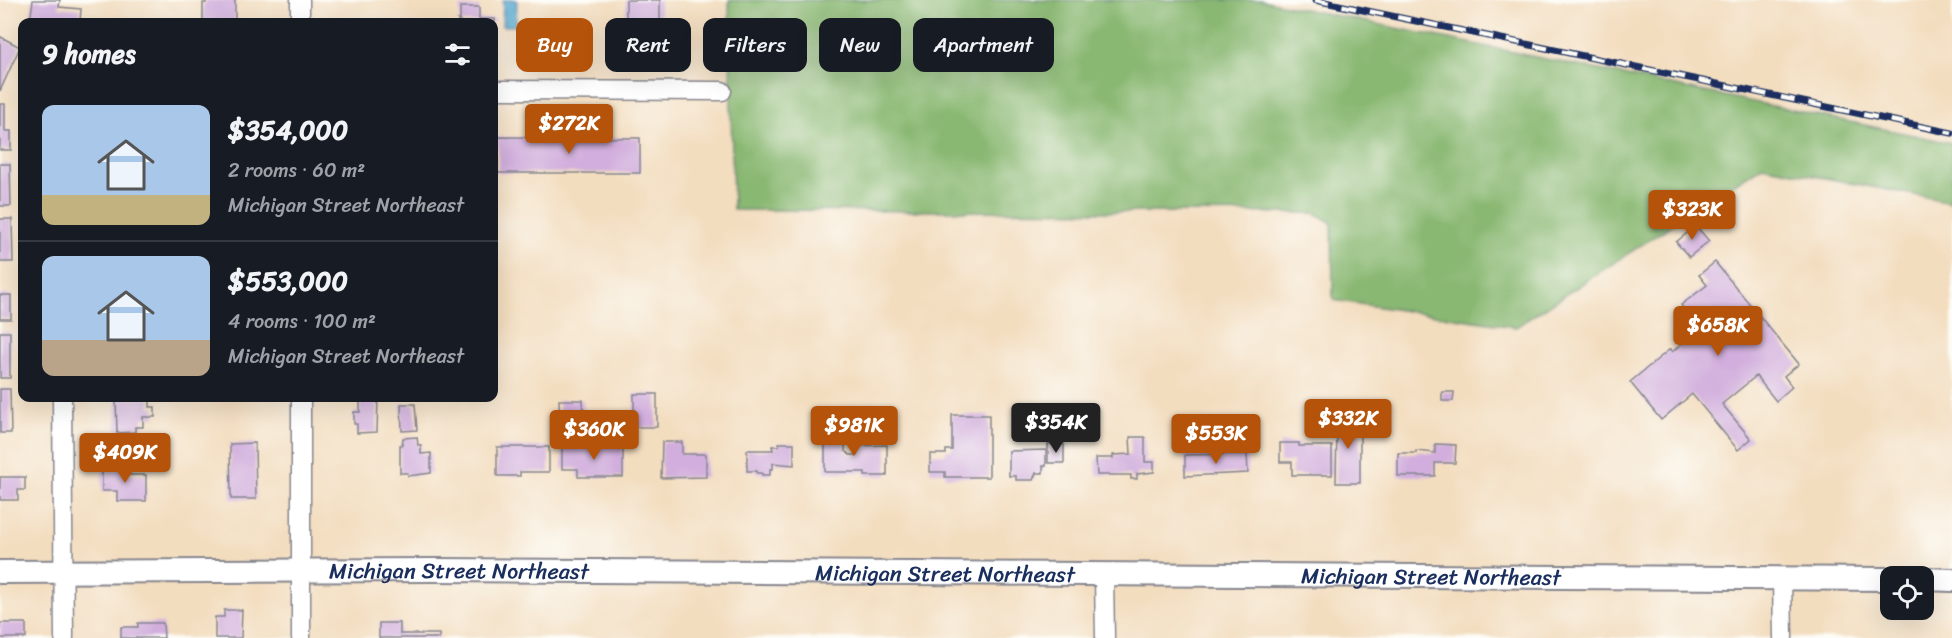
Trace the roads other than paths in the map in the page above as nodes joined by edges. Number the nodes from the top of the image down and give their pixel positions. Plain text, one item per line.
1 (300, 0) edge
2 (300, 18) edge
3 (498, 90) edge
4 (722, 91) dead end
5 (62, 402) edge
6 (301, 402) edge
7 (301, 569) junction
8 (64, 571) junction
9 (0, 572) edge
10 (1104, 574) junction
11 (1782, 578) junction
12 (1880, 579) edge
13 (1934, 579) edge
14 (1952, 580) edge
15 (64, 638) edge
16 (302, 638) edge
17 (1105, 638) edge
18 (1783, 638) edge

1 - 2 street
3 - 4 street
5 - 8 street
6 - 7 street
7 - 8 main road, Michigan Street Northeast
7 - 10 main road, Michigan Street Northeast
7 - 16 street
8 - 9 main road, Michigan Street Northeast
8 - 15 street
10 - 11 main road, Michigan Street Northeast
10 - 17 street
11 - 12 main road, Michigan Street Northeast
11 - 18 street
13 - 14 main road

